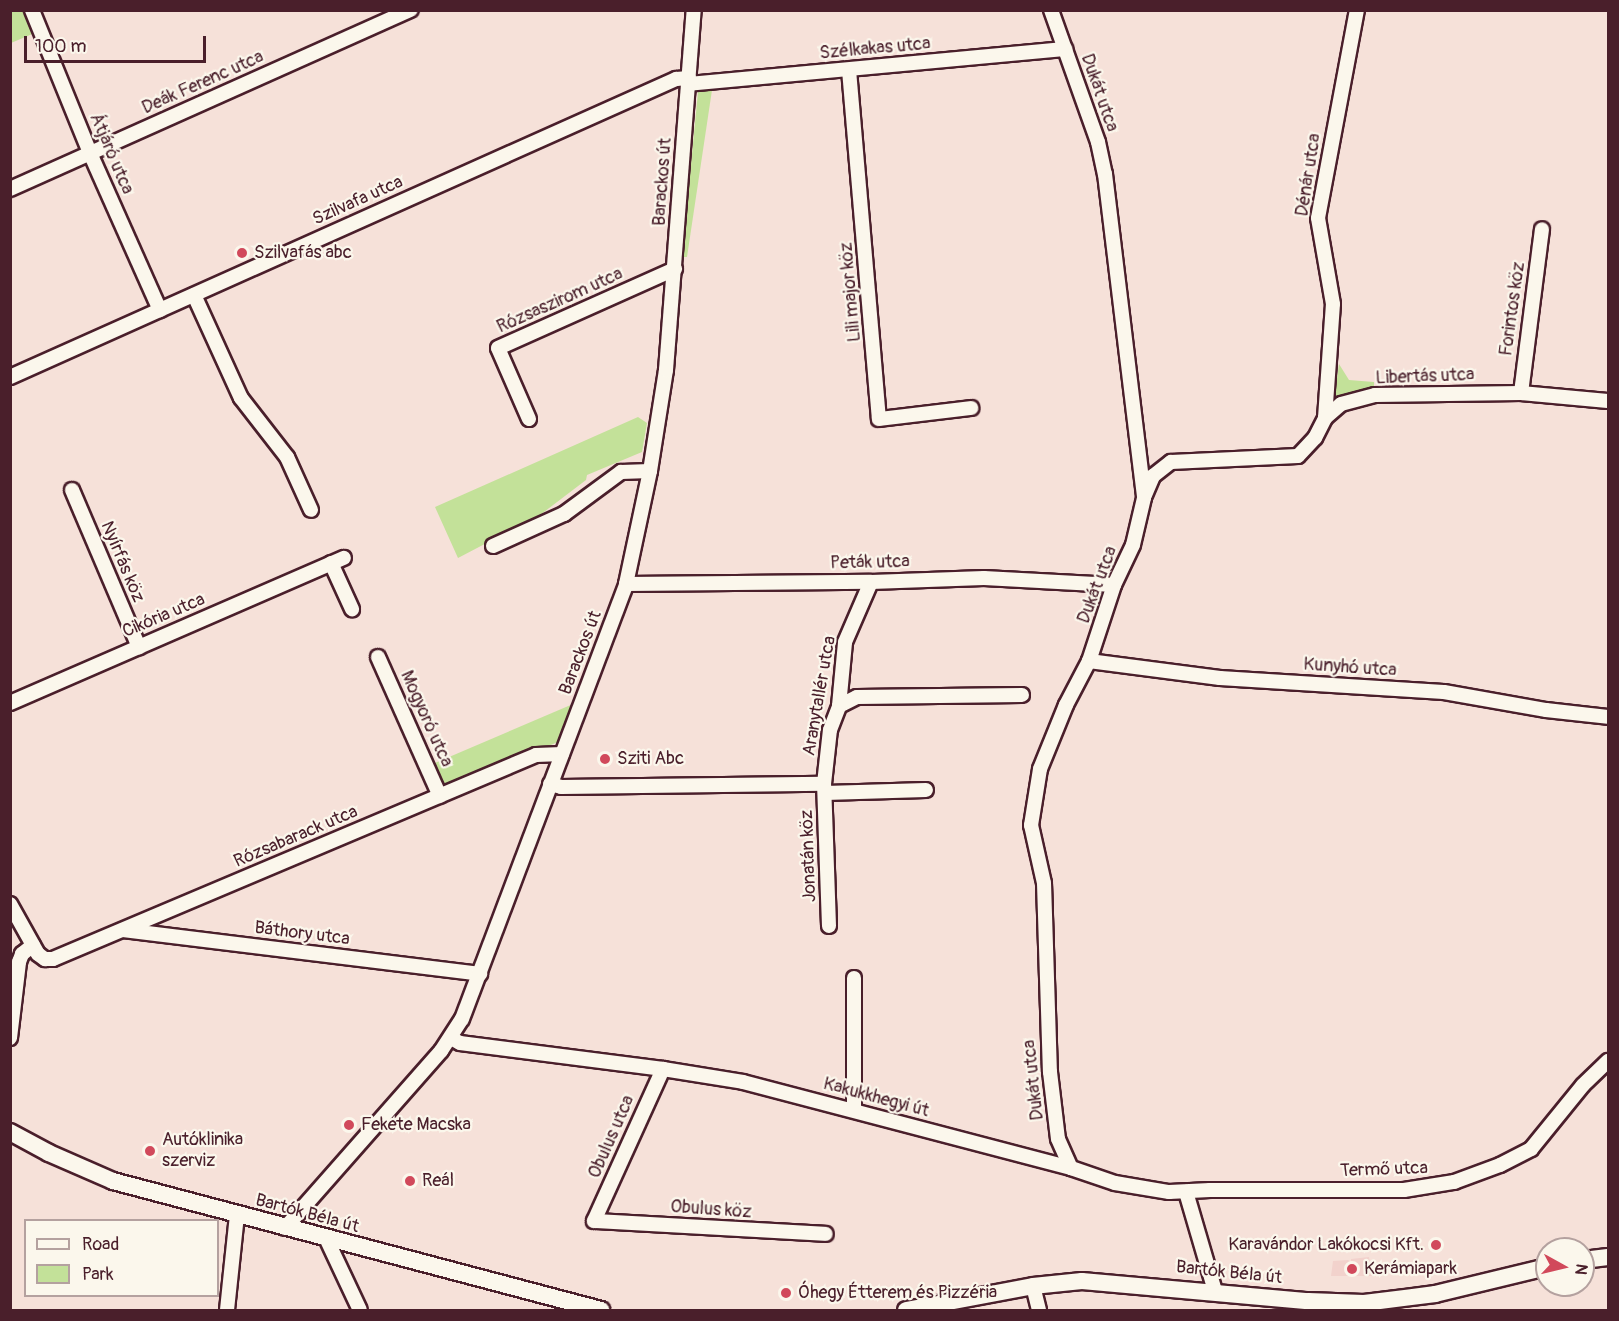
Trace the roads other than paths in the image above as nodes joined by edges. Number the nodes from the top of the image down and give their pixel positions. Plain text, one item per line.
1 (32, 10) edge
2 (411, 10) edge
3 (694, 10) edge
4 (1051, 10) edge
5 (1357, 10) edge
6 (1065, 48) junction
7 (849, 70) junction
8 (689, 81) junction
9 (90, 153) junction
10 (10, 189) edge
11 (1542, 229) dead end
12 (675, 269) junction
13 (194, 295) junction
14 (160, 310) junction
15 (10, 377) edge
16 (1521, 393) junction
17 (1608, 401) edge
18 (971, 408) dead end
19 (1325, 418) junction
20 (529, 419) dead end
21 (650, 471) junction
22 (72, 490) dead end
23 (1144, 498) junction
24 (311, 510) dead end
25 (493, 546) dead end
26 (871, 582) junction
27 (626, 584) junction
28 (1114, 585) junction
29 (352, 609) dead end
30 (139, 647) junction
31 (378, 657) dead end
32 (1089, 661) junction
33 (1022, 695) dead end
34 (10, 703) edge
35 (839, 706) junction
36 (1608, 717) edge
37 (562, 754) junction
38 (550, 784) junction
39 (824, 788) junction
40 (926, 790) dead end
41 (440, 796) junction
42 (10, 903) edge
43 (830, 926) dead end
44 (121, 930) junction
45 (33, 945) junction
46 (480, 974) junction
47 (854, 978) dead end
48 (10, 1038) edge
49 (451, 1038) junction
50 (1608, 1061) edge
51 (663, 1069) junction
52 (854, 1110) junction
53 (10, 1132) edge
54 (1071, 1168) junction
55 (1186, 1192) junction
56 (237, 1215) junction
57 (594, 1221) joint
58 (285, 1228) junction
59 (826, 1234) dead end
60 (327, 1240) junction
61 (1535, 1270) edge
62 (1033, 1286) junction
63 (1215, 1291) junction
64 (571, 1307) edge
65 (907, 1310) edge
66 (227, 1311) edge
67 (360, 1311) edge
68 (601, 1311) edge
69 (1039, 1311) edge

1 - 9 street, Átjáró utca
2 - 9 street, Deák Ferenc utca
3 - 8 street, Barackos út
4 - 6 street, Dukát utca
5 - 19 street, Dénár utca
6 - 7 street, Szélkakas utca
6 - 23 street, Dukát utca
7 - 8 street, Szélkakas utca
7 - 18 street, Lili major köz
8 - 12 street, Barackos út
8 - 13 street, Szilvafa utca
9 - 10 street, Deák Ferenc utca
9 - 14 street, Átjáró utca
11 - 16 street, Forintos köz
12 - 20 street, Rózsaszirom utca
12 - 21 street, Barackos út
13 - 14 street, Szilvafa utca
13 - 24 street
14 - 15 street, Szilvafa utca
16 - 17 street, Libertás utca
16 - 19 street, Libertás utca
19 - 23 street, Libertás utca
21 - 25 street
21 - 27 street, Barackos út
22 - 30 street, Nyírfás köz
23 - 28 street, Dukát utca
26 - 27 street, Peták utca
26 - 28 street, Peták utca
26 - 35 street, Aranytallér utca
27 - 37 street, Barackos út
28 - 32 street, Dukát utca
29 - 30 street, Cikória utca
30 - 34 street, Cikória utca
31 - 41 street, Mogyoró utca
32 - 36 street, Kunyhó utca
32 - 54 street, Dukát utca
33 - 35 street
35 - 39 street, Aranytallér utca
37 - 38 street, Barackos út
37 - 41 street, Rózsabarack utca
38 - 39 street
38 - 46 street, Barackos út
39 - 40 street
39 - 43 street, Jonatán köz
41 - 44 street, Rózsabarack utca
42 - 45 street
44 - 45 street, Rózsabarack utca
44 - 46 street, Báthory utca
45 - 48 street
46 - 49 street, Barackos út
47 - 52 street
49 - 51 street, Kakukkhegyi út
49 - 58 street, Barackos út
50 - 55 street, Termő utca
51 - 52 street, Kakukkhegyi út
51 - 57 street, Obulus utca
52 - 54 street, Kakukkhegyi út
53 - 56 street, Bartók Béla út
54 - 55 street, Kakukkhegyi út
55 - 63 street
56 - 58 street, Bartók Béla út
56 - 66 street
57 - 59 street, Obulus köz
58 - 60 street, Bartók Béla út
60 - 64 street, Bartók Béla út
60 - 67 street
61 - 63 street, Bartók Béla út
62 - 63 street, Bartók Béla út
62 - 65 street, Bartók Béla út
62 - 69 street
64 - 68 street, Bartók Béla út

